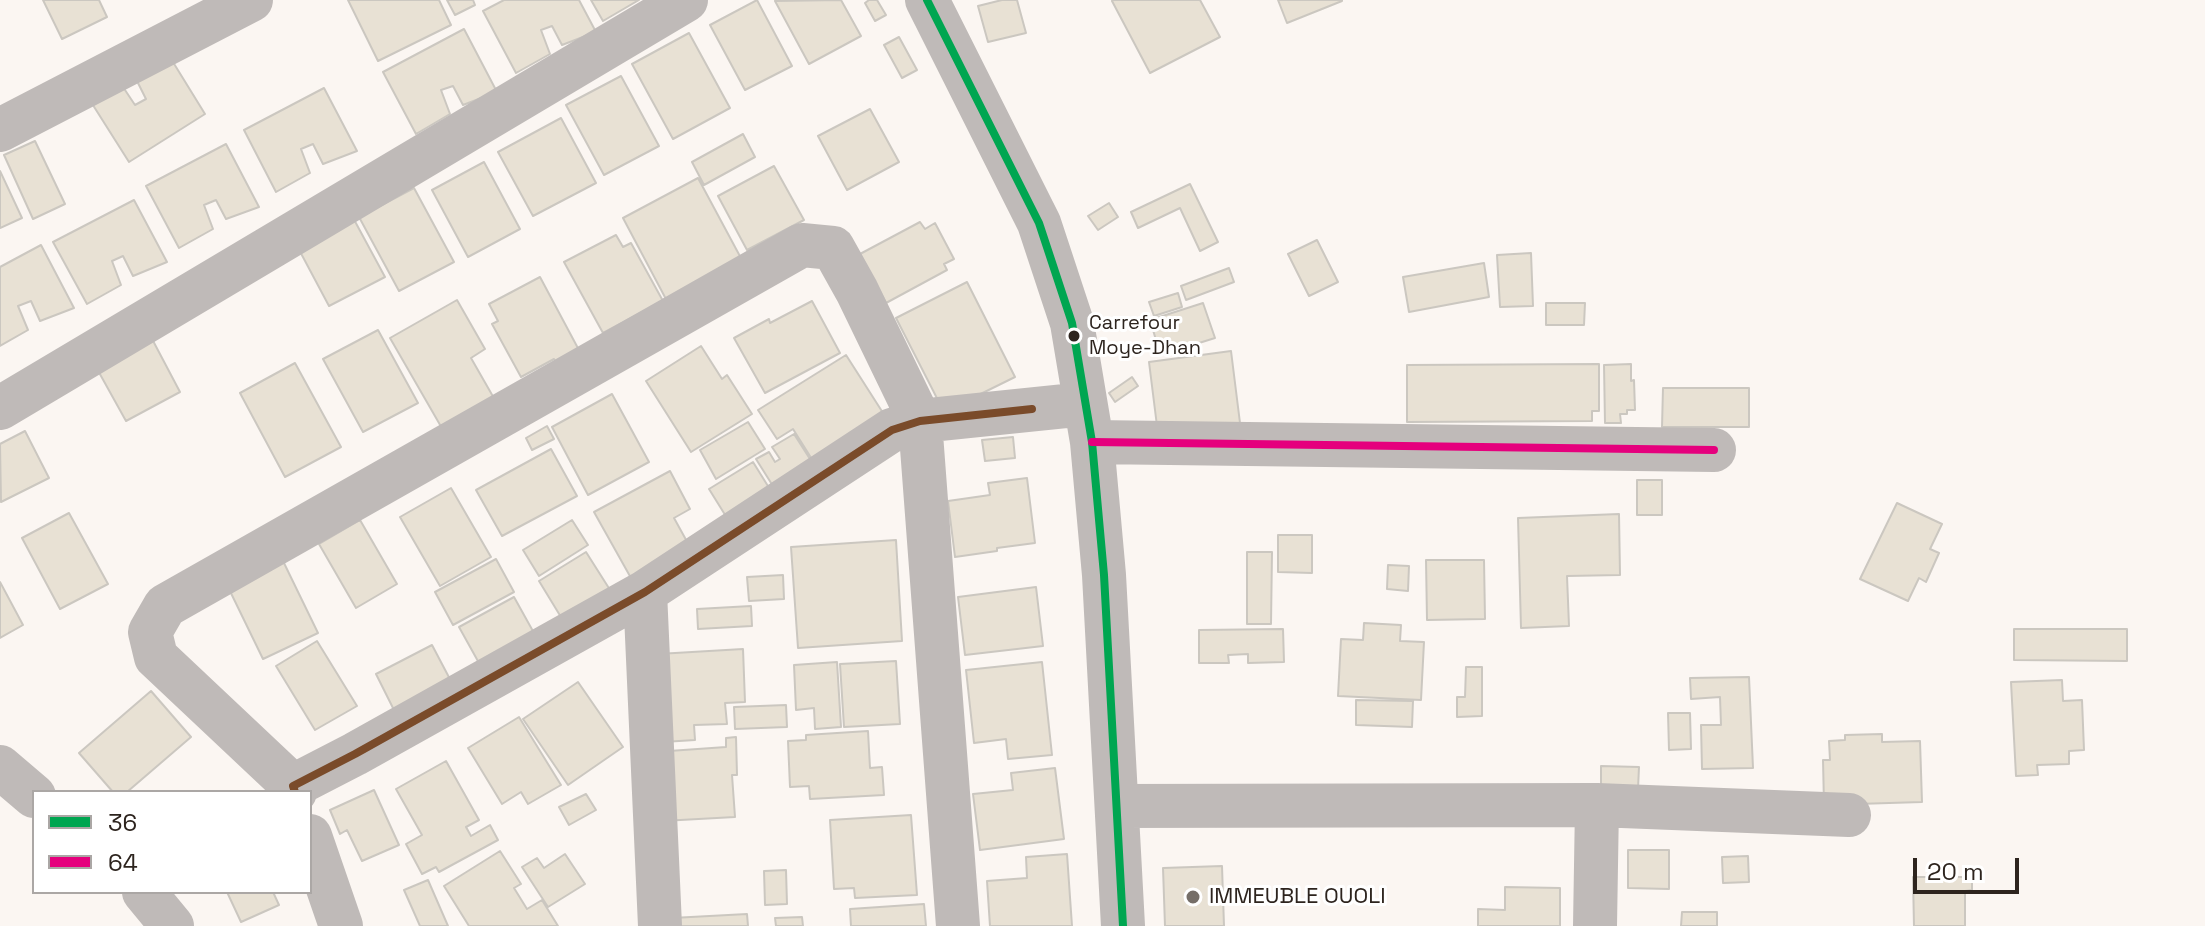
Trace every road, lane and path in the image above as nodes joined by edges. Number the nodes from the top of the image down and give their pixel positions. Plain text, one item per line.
1 (251, 0) edge
2 (686, 0) edge
3 (927, 0) edge
4 (0, 130) edge
5 (0, 408) edge
6 (920, 421) junction
7 (1088, 423) junction
8 (1714, 450) dead end
9 (645, 592) junction
10 (0, 767) edge
11 (294, 789) edge
12 (32, 794) edge
13 (1597, 805) junction
14 (1117, 806) junction
15 (1849, 815) dead end
16 (312, 842) edge
17 (146, 894) edge
18 (172, 926) edge
19 (341, 926) edge
20 (660, 926) edge
21 (958, 926) edge
22 (1123, 926) edge
23 (1595, 926) edge

1 - 4 street
2 - 5 street
3 - 7 street
6 - 7 street
6 - 9 street
6 - 11 street
6 - 21 street
7 - 8 street
7 - 14 street
9 - 11 street
9 - 20 street
10 - 12 street
13 - 14 street
13 - 15 street
13 - 23 street
14 - 22 street
16 - 19 street
17 - 18 street

